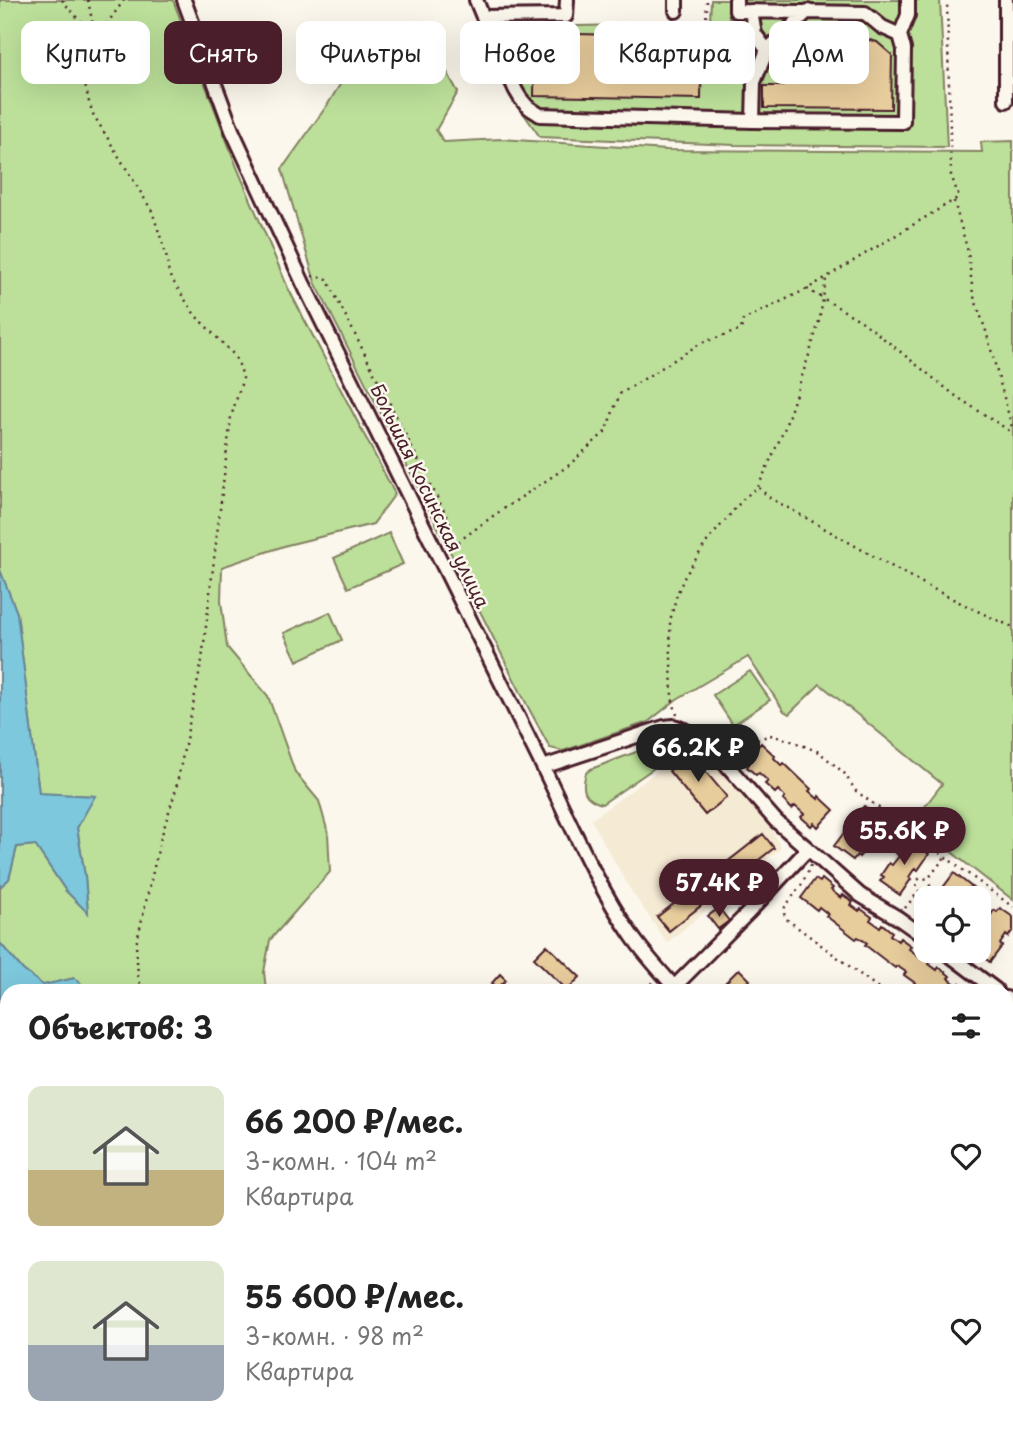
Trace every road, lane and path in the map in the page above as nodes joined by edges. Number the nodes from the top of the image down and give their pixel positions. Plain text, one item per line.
1 (62, 0) edge
2 (88, 0) edge
3 (124, 0) edge
4 (184, 0) edge
5 (476, 0) edge
6 (567, 0) edge
7 (707, 0) edge
8 (736, 0) edge
9 (908, 0) edge
10 (947, 0) edge
11 (1006, 0) edge
12 (751, 11) junction
13 (808, 11) junction
14 (81, 21) edge
15 (93, 21) edge
16 (109, 21) edge
17 (706, 21) edge
18 (900, 35) junction
19 (767, 50) junction
20 (86, 84) edge
21 (512, 84) edge
22 (1006, 101) dead end
23 (753, 121) junction
24 (954, 201) junction
25 (304, 274) dead end
26 (826, 277) junction
27 (807, 289) junction
28 (823, 298) junction
29 (1013, 433) edge
30 (758, 487) junction
31 (451, 525) dead end
32 (439, 557) junction
33 (1013, 627) edge
34 (682, 729) junction
35 (719, 756) junction
36 (543, 767) junction
37 (896, 821) junction
38 (881, 850) dead end
39 (812, 852) junction
40 (945, 857) junction
41 (928, 879) junction
42 (916, 886) edge
43 (930, 886) edge
44 (914, 897) edge
45 (1013, 907) edge
46 (898, 918) junction
47 (914, 929) edge
48 (960, 963) edge
49 (654, 979) dead end
50 (140, 984) edge
51 (651, 984) edge
52 (672, 984) edge
53 (681, 984) edge
54 (873, 984) edge
55 (988, 984) edge

1 - 14 path
2 - 15 path
3 - 16 path
4 - 32 street, Большая Косинская улица
5 - 6 street
7 - 17 path
8 - 12 street
9 - 18 street
10 - 24 path
11 - 22 street
12 - 13 street
12 - 19 street
13 - 18 street
13 - 19 street
18 - 23 street
19 - 23 street
20 - 50 path
21 - 23 street
24 - 26 path
24 - 29 path
25 - 31 path
26 - 27 path
26 - 28 path
27 - 28 path
27 - 32 path
28 - 29 path
28 - 30 path
30 - 33 path
30 - 34 path
32 - 36 street, Большая Косинская улица
34 - 35 street
34 - 36 street
35 - 37 path
35 - 39 street
36 - 52 street, Большая Косинская улица
37 - 38 path
37 - 40 path
39 - 46 street
39 - 53 street
39 - 54 path
40 - 41 path
40 - 45 path
41 - 42 path
41 - 43 path
44 - 46 path
46 - 47 street
48 - 55 street
49 - 51 path

